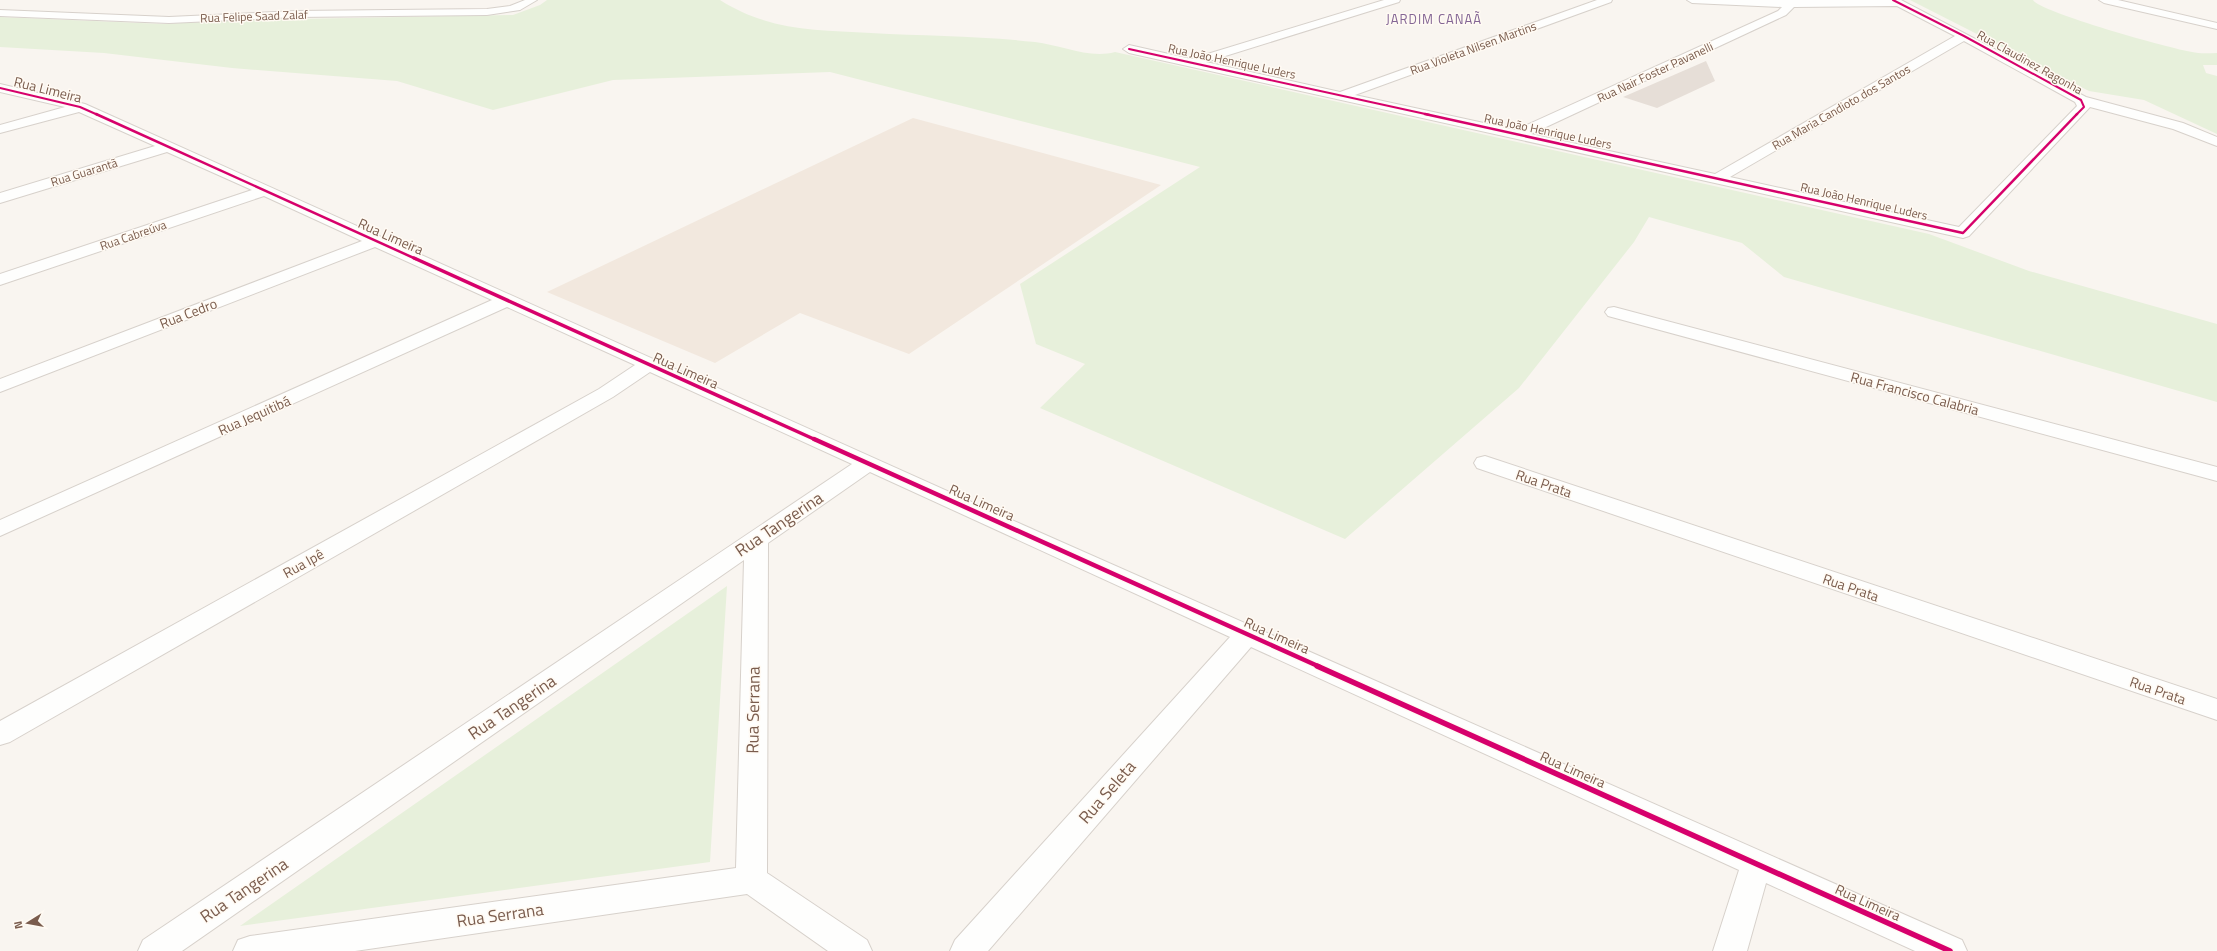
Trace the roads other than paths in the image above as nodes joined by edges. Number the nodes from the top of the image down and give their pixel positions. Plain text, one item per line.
1 (532, 0) edge
2 (1395, 0) edge
3 (1607, 0) edge
4 (1692, 0) edge
5 (2104, 0) edge
6 (1896, 1) edge
7 (1790, 4) junction
8 (2210, 12) dead end
9 (0, 13) edge
10 (2189, 20) junction
11 (2217, 26) edge
12 (1964, 36) junction
13 (1128, 49) dead end
14 (1192, 62) junction
15 (0, 88) edge
16 (1340, 96) junction
17 (2081, 100) junction
18 (80, 107) junction
19 (0, 128) edge
20 (1517, 135) junction
21 (2217, 142) edge
22 (168, 147) junction
23 (1718, 178) junction
24 (265, 191) junction
25 (0, 198) edge
26 (1963, 233) joint
27 (376, 241) junction
28 (0, 280) edge
29 (508, 300) junction
30 (1614, 312) dead end
31 (657, 369) junction
32 (0, 386) edge
33 (869, 463) junction
34 (1485, 463) dead end
35 (2217, 474) edge
36 (0, 529) edge
37 (756, 540) junction
38 (1247, 634) junction
39 (2217, 710) edge
40 (0, 734) edge
41 (1756, 864) junction
42 (751, 880) junction
43 (155, 951) edge
44 (250, 951) edge
45 (855, 951) edge
46 (967, 951) edge
47 (1730, 951) edge
48 (1950, 951) edge

1 - 9 street, Rua Felipe Saad Zalaf
2 - 14 street
3 - 16 street, Rua Violeta Nilsen Martins
4 - 7 street
5 - 10 street
6 - 7 street
6 - 12 street, Rua Claudinez Ragonha
7 - 20 street, Rua Nair Foster Pavanelli
8 - 10 street
10 - 11 street
12 - 17 street, Rua Claudinez Ragonha
12 - 23 street, Rua Maria Candioto dos Santos
13 - 14 street, Rua João Henrique Luders
14 - 16 street, Rua João Henrique Luders
15 - 18 street, Rua Limeira
16 - 20 street, Rua João Henrique Luders
17 - 21 street
17 - 26 street, Rua Claudinez Ragonha
18 - 19 street
18 - 22 street, Rua Limeira
20 - 23 street, Rua João Henrique Luders
22 - 24 street, Rua Limeira
22 - 25 street, Rua Guarantã
23 - 26 street, Rua João Henrique Luders
24 - 27 street, Rua Limeira
24 - 28 street, Rua Cabreúva
27 - 29 street, Rua Limeira
27 - 32 street, Rua Cedro
29 - 31 street, Rua Limeira
29 - 36 street, Rua Jequitibá
30 - 35 street, Rua Francisco Calabria
31 - 33 street, Rua Limeira
31 - 40 street, Rua Ipê
33 - 37 street, Rua Tangerina
33 - 38 street, Rua Limeira
34 - 39 street, Rua Prata
37 - 42 street, Rua Serrana
37 - 43 street, Rua Tangerina
38 - 41 street, Rua Limeira
38 - 46 street, Rua Seleta
41 - 47 street
41 - 48 street, Rua Limeira
42 - 44 street, Rua Serrana
42 - 45 street

